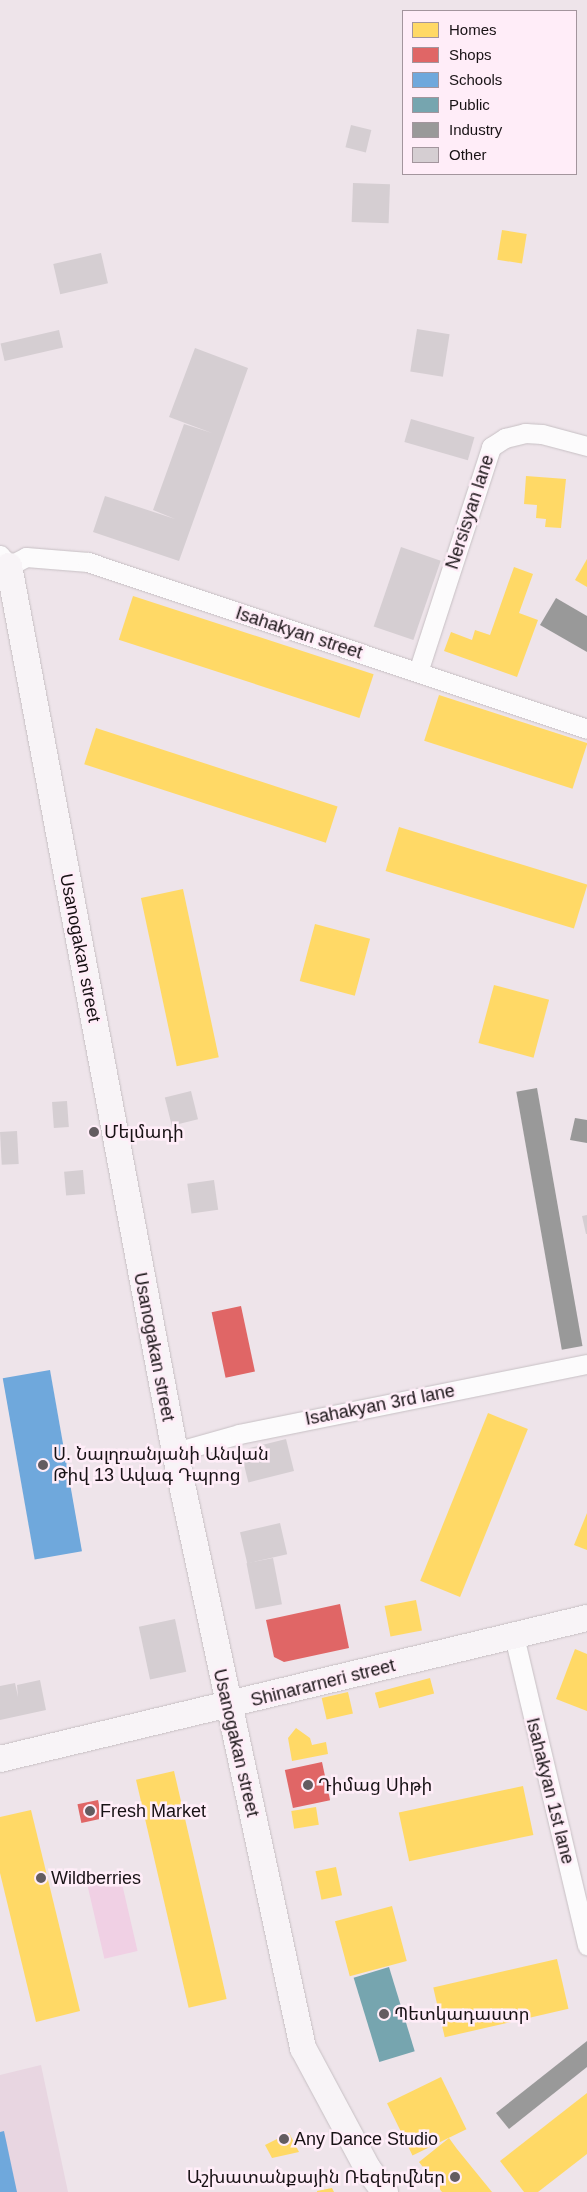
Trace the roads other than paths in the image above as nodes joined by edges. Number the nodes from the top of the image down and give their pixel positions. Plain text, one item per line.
1 (587, 446) edge
2 (4, 561) edge
3 (418, 672) junction
4 (587, 729) edge
5 (587, 1364) edge
6 (175, 1452) junction
7 (587, 1618) edge
8 (514, 1636) junction
9 (227, 1706) junction
10 (0, 1759) edge
11 (587, 1945) edge
12 (385, 2192) edge

1 - 3 street, Nersisyan lane
2 - 3 street, Isahakyan street
2 - 6 street, Usanogakan street
3 - 4 street, Isahakyan street
5 - 6 street, Isahakyan 3rd lane
6 - 9 street, Usanogakan street
7 - 8 street, Shinararneri street
8 - 9 street, Shinararneri street
8 - 11 street, Isahakyan 1st lane
9 - 10 street, Shinararneri street
9 - 12 street, Usanogakan street

